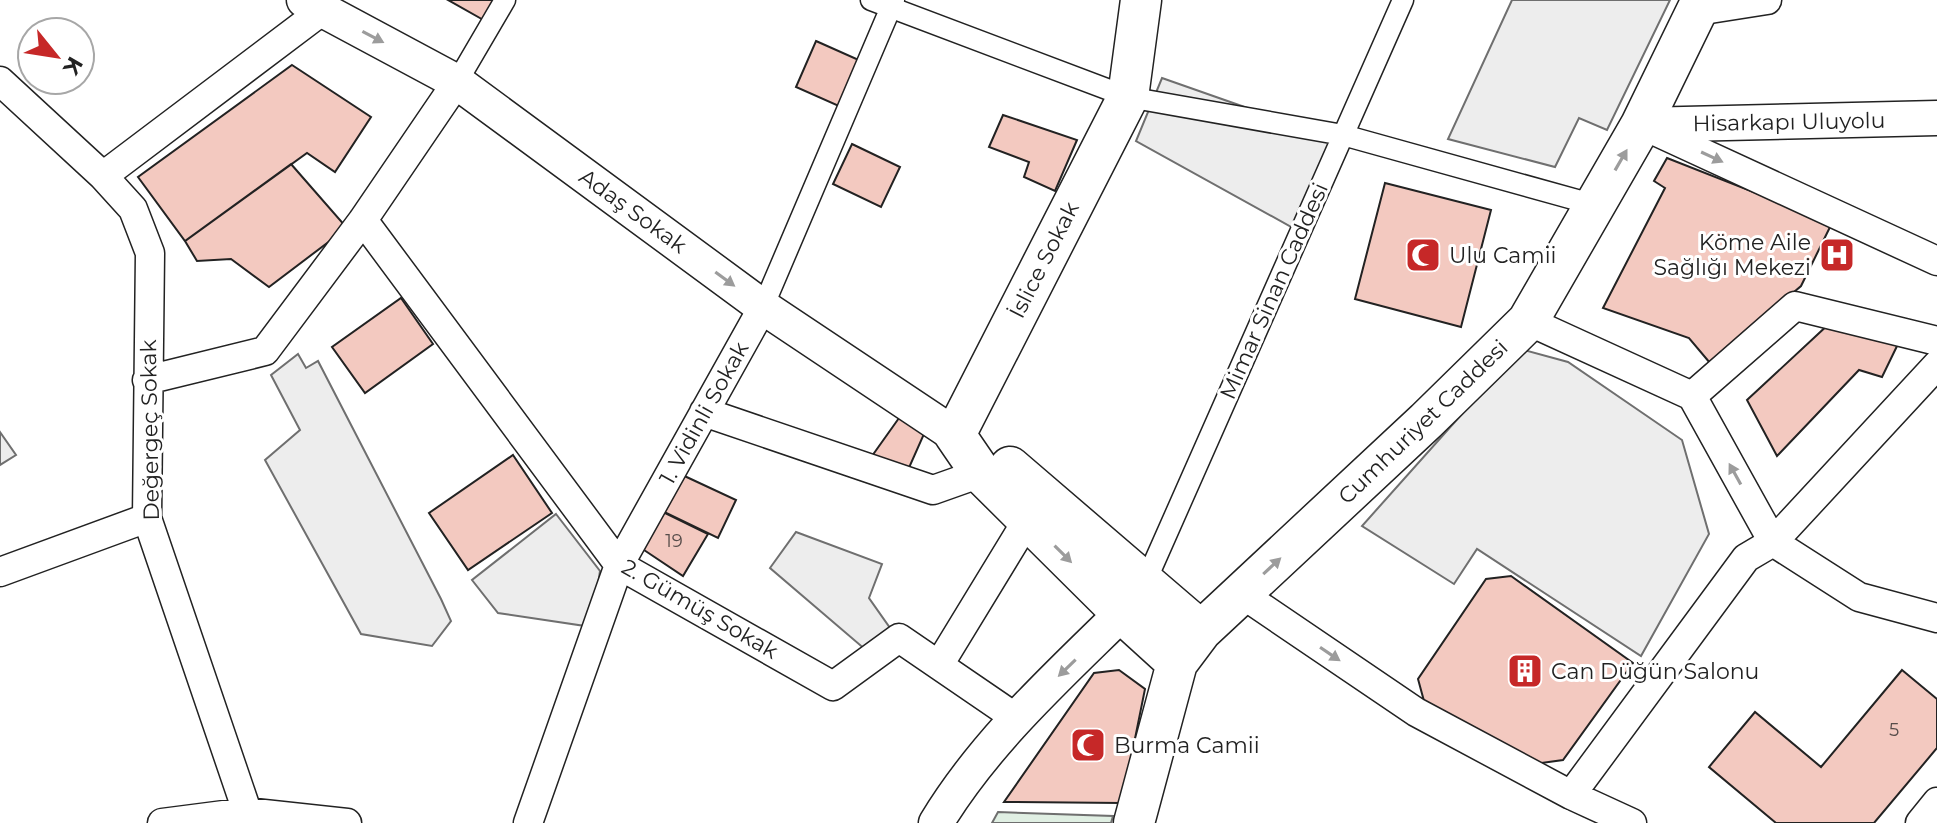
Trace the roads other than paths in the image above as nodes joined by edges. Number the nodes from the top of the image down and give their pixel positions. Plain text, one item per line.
1 (505, 0) edge
2 (871, 0) edge
3 (1141, 0) edge
4 (1403, 0) edge
5 (1767, 0) edge
6 (319, 3) edge
7 (893, 4) edge
8 (1699, 6) edge
9 (0, 81) edge
10 (457, 82) junction
11 (1128, 97) junction
12 (1937, 118) edge
13 (1641, 125) junction
14 (1343, 135) junction
15 (103, 176) junction
16 (1595, 205) junction
17 (363, 220) junction
18 (1937, 261) edge
19 (763, 307) junction
20 (1528, 321) junction
21 (1937, 341) edge
22 (1937, 365) edge
23 (147, 380) junction
24 (1692, 396) junction
25 (704, 412) junction
26 (958, 429) junction
27 (981, 473) junction
28 (147, 518) junction
29 (1028, 519) junction
30 (1773, 542) junction
31 (619, 565) junction
32 (0, 572) edge
33 (1242, 594) junction
34 (1134, 598) junction
35 (1937, 618) edge
36 (1201, 631) junction
37 (1177, 663) junction
38 (939, 665) junction
39 (1016, 718) junction
40 (1571, 795) junction
41 (1937, 802) edge
42 (249, 817) edge
43 (162, 823) edge
44 (347, 823) edge
45 (528, 823) edge
46 (936, 823) edge
47 (1134, 823) edge
48 (1632, 823) edge
49 (1920, 823) edge

1 - 10 street
2 - 7 street
3 - 11 main road, İslice Sokak
4 - 14 street, Mimar Sinan Caddesi
5 - 8 street
6 -> 10 street, Adaş Sokak
6 - 15 street
7 - 11 street
7 - 19 street, 1. Vidinli Sokak
8 - 13 main road, Cumhuriyet Caddesi
9 - 15 street, Değergeç Sokak
10 - 17 street
10 -> 19 street, Adaş Sokak
11 - 14 street
11 - 26 main road, İslice Sokak
12 - 13 street, Hisarkapı Uluyolu
16 -> 13 main road, Cumhuriyet Caddesi
13 -> 18 street
14 - 16 street
14 - 34 street, Mimar Sinan Caddesi
15 - 23 street, Değergeç Sokak
16 - 20 main road, Cumhuriyet Caddesi
17 - 23 street
17 - 31 street, 2. Gümüş Sokak
19 - 25 street, 1. Vidinli Sokak
19 - 26 street, Adaş Sokak
20 - 24 street
33 -> 20 main road, Cumhuriyet Caddesi
21 - 24 street
22 - 30 street
23 - 28 street, Değergeç Sokak
30 -> 24 street
25 - 27 street
25 - 31 street, 1. Vidinli Sokak
26 - 27 main road
26 - 34 main road
27 - 29 main road
28 - 32 street
28 - 42 street, Değergeç Sokak
29 -> 34 main road
29 - 38 street
30 - 35 street
30 - 40 street
31 - 38 street, 2. Gümüş Sokak
31 - 45 street, 1. Vidinli Sokak
33 - 36 main road, Cumhuriyet Caddesi
33 -> 40 street
34 - 36 main road
34 - 37 main road
34 -> 39 street, Mimar Sinan Caddesi
36 - 37 main road, Cumhuriyet Caddesi
37 - 47 main road, Cumhuriyet Caddesi
38 - 39 street, 2. Gümüş Sokak
39 - 46 street, Mimar Sinan Caddesi
40 - 48 street
41 - 49 street
42 - 43 street
42 - 44 street

